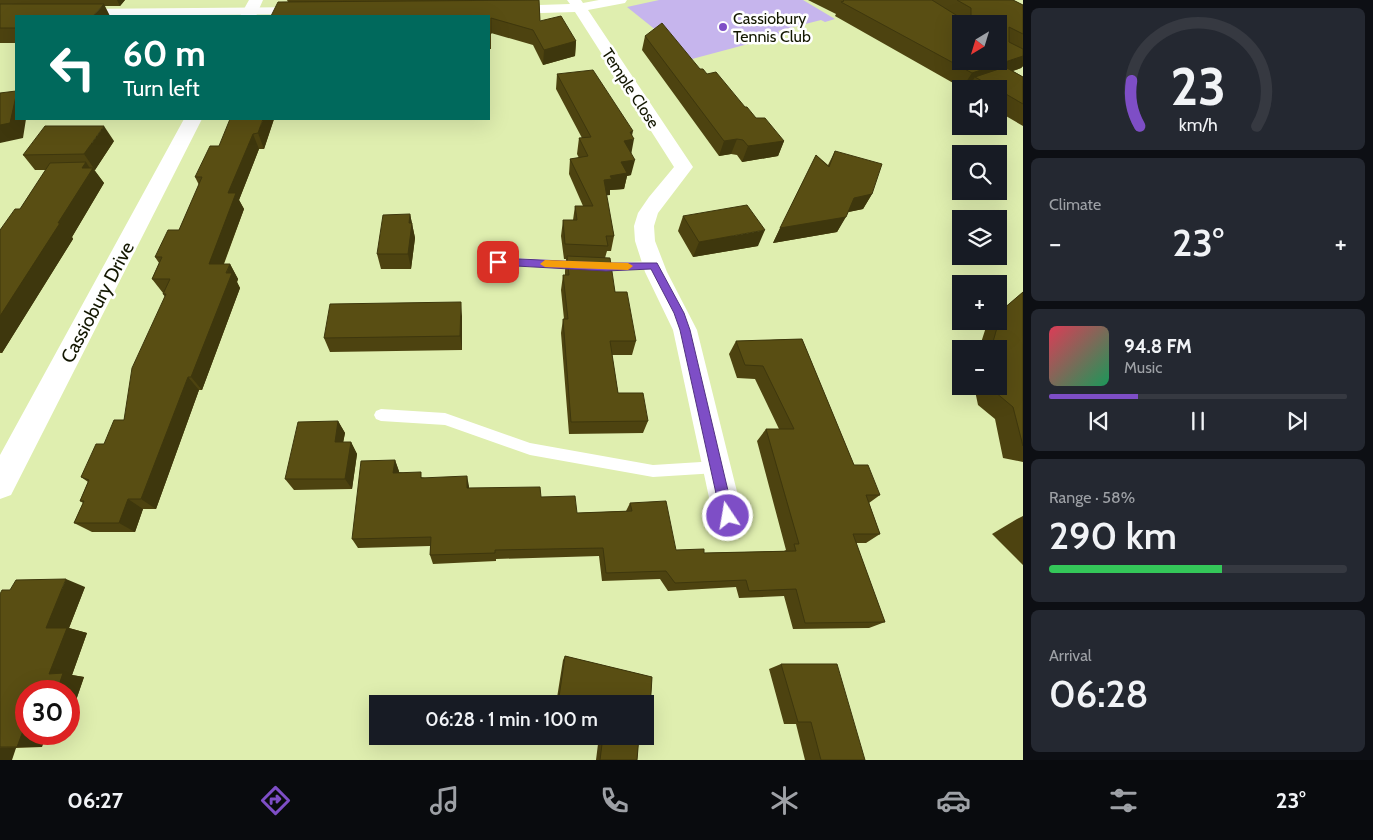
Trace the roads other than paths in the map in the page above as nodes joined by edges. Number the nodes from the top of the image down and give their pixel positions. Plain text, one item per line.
1 (620, 0) edge
2 (576, 4) edge
3 (251, 9) edge
4 (488, 10) edge
5 (320, 11) edge
6 (60, 13) edge
7 (192, 120) edge
8 (498, 262) dead end
9 (654, 266) junction
10 (380, 415) dead end
11 (718, 467) junction
12 (0, 486) edge
13 (728, 516) dead end

1 - 2 street
2 - 4 street
2 - 9 street, Temple Close
3 - 5 street
3 - 6 street
7 - 12 street, Cassiobury Drive
8 - 9 lane
9 - 11 street
10 - 11 lane
11 - 13 street

